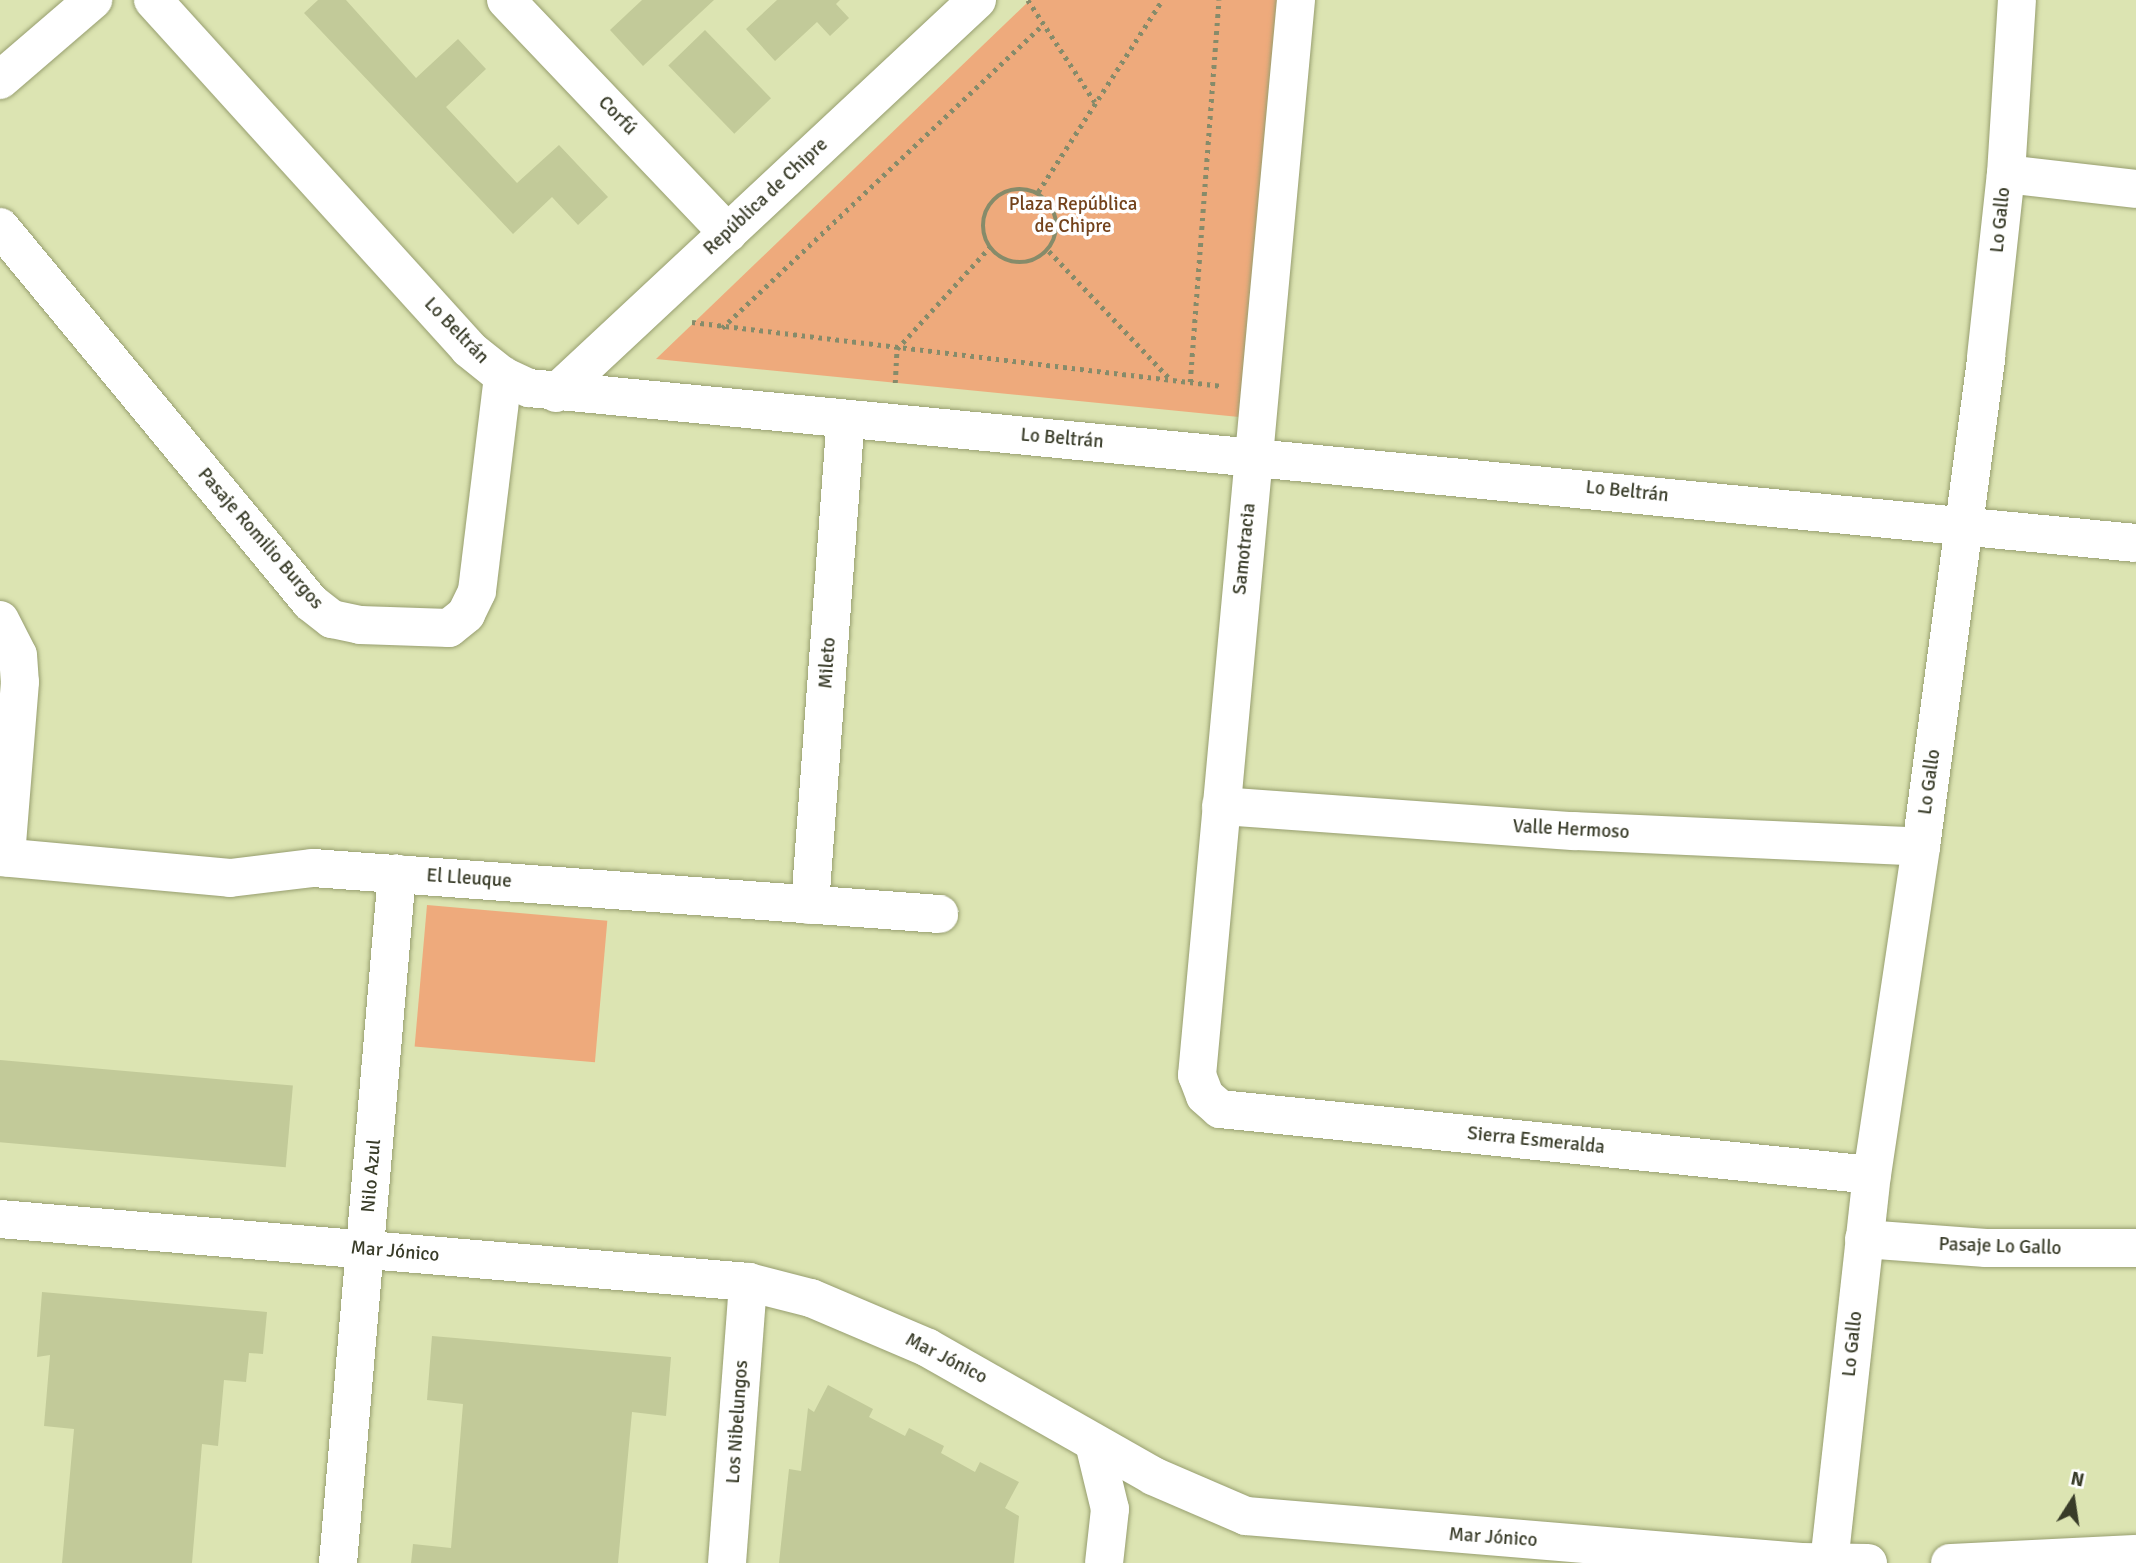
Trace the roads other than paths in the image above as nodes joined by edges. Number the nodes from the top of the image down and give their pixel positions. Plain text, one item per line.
1 (93, 0) edge
2 (153, 0) edge
3 (506, 0) edge
4 (977, 0) edge
5 (1296, 0) edge
6 (2017, 0) edge
7 (0, 80) edge
8 (2006, 174) junction
9 (2136, 189) edge
10 (0, 228) edge
11 (728, 233) junction
12 (503, 376) junction
13 (556, 393) junction
14 (846, 420) junction
15 (1254, 456) junction
16 (1964, 525) junction
17 (2136, 543) edge
18 (0, 620) edge
19 (1222, 806) junction
20 (1921, 847) junction
21 (3, 857) edge
22 (397, 874) junction
23 (810, 905) junction
24 (939, 914) dead end
25 (1205, 1096) joint
26 (1872, 1175) junction
27 (0, 1219) edge
28 (1864, 1239) junction
29 (2136, 1248) edge
30 (366, 1250) junction
31 (748, 1282) junction
32 (1094, 1443) junction
33 (1153, 1476) junction
34 (1110, 1509) junction
35 (2136, 1554) edge
36 (1829, 1562) edge
37 (338, 1563) edge
38 (727, 1563) edge
39 (1104, 1563) edge
40 (1868, 1563) edge
41 (1950, 1563) edge

1 - 7 street
2 - 12 street, Lo Beltrán
3 - 11 street, Corfú
4 - 11 street, República de Chipre
5 - 15 street, Samotracia
6 - 8 street, Lo Gallo
8 - 9 street
8 - 16 street, Lo Gallo
10 - 12 street, Pasaje Romilio Burgos
11 - 13 street, República de Chipre
12 - 13 street, Lo Beltrán
13 - 14 street, Lo Beltrán
14 - 15 street, Lo Beltrán
14 - 23 street, Mileto
15 - 16 street, Lo Beltrán
15 - 19 street, Samotracia
16 - 17 street, Lo Beltrán
16 - 20 street, Lo Gallo
18 - 21 street
19 - 20 street, Valle Hermoso
19 - 25 street, Samotracia
20 - 26 street, Lo Gallo
21 - 22 street, El Lleuque
22 - 23 street, El Lleuque
22 - 30 street, Nilo Azul
23 - 24 street, El Lleuque
25 - 26 street, Sierra Esmeralda
26 - 28 street, Lo Gallo
27 - 30 street, Mar Jónico
28 - 29 street, Pasaje Lo Gallo
28 - 36 street, Lo Gallo
30 - 31 street, Mar Jónico
30 - 37 street, Nilo Azul
31 - 32 street, Mar Jónico
31 - 38 street, Los Nibelungos
32 - 33 street, Mar Jónico
32 - 34 street
33 - 34 street
33 - 36 street, Mar Jónico
34 - 39 street
35 - 41 street
36 - 40 street, Mar Jónico

